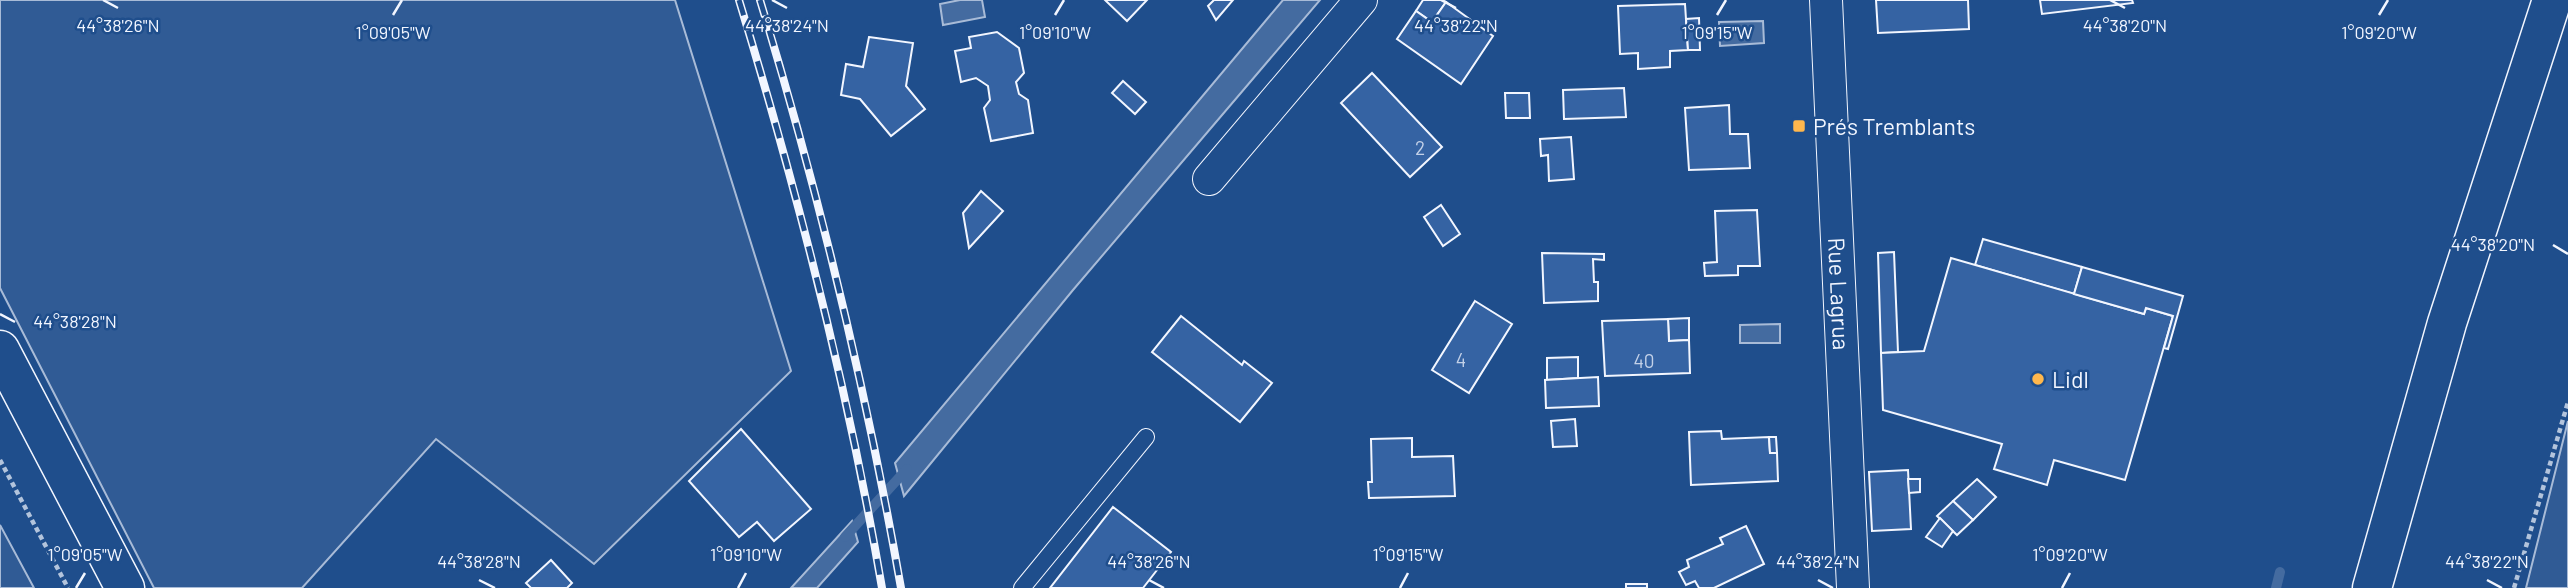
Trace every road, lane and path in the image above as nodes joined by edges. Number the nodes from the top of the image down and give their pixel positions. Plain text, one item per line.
1 (1361, 0) edge
2 (1826, 0) edge
3 (2552, 0) edge
4 (2568, 24) edge
5 (1209, 179) dead end
6 (2447, 323) junction
7 (0, 350) edge
8 (2568, 402) edge
9 (1146, 437) dead end
10 (0, 460) edge
11 (68, 588) edge
12 (125, 588) edge
13 (1022, 588) edge
14 (1853, 588) edge
15 (2372, 588) edge
16 (2514, 588) edge

1 - 5 street
2 - 14 street, Rue Lagrua
3 - 6 main road
4 - 6 main road
6 - 15 main road
7 - 12 main road
8 - 16 path
9 - 13 lane
10 - 11 path

